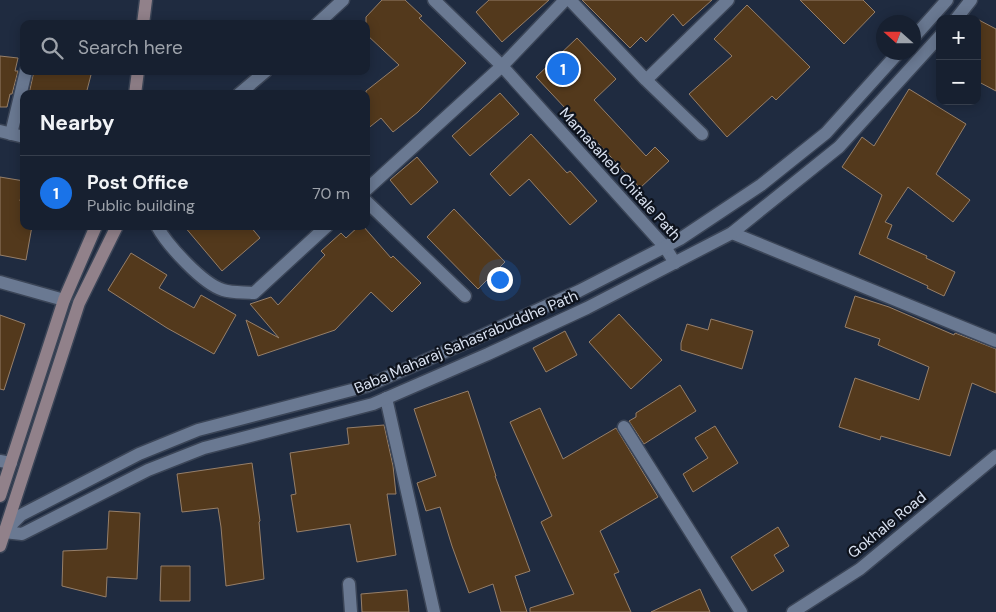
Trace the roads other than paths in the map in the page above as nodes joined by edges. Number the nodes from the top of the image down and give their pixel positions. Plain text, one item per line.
1 (146, 0) edge
2 (343, 0) edge
3 (434, 0) edge
4 (565, 0) edge
5 (570, 0) edge
6 (728, 0) edge
7 (947, 0) edge
8 (971, 0) edge
9 (959, 15) edge
10 (144, 20) edge
11 (321, 20) edge
12 (921, 29) edge
13 (936, 40) edge
14 (893, 60) edge
15 (907, 60) edge
16 (502, 66) junction
17 (913, 66) junction
18 (25, 75) edge
19 (137, 75) edge
20 (262, 75) edge
21 (646, 80) junction
22 (136, 90) edge
23 (249, 90) edge
24 (5, 133) edge
25 (702, 134) dead end
26 (20, 136) edge
27 (370, 186) edge
28 (370, 205) edge
29 (94, 230) edge
30 (115, 230) edge
31 (160, 230) edge
32 (322, 230) edge
33 (732, 233) junction
34 (665, 246) junction
35 (675, 263) junction
36 (0, 282) edge
37 (465, 296) dead end
38 (64, 300) junction
39 (996, 341) edge
40 (386, 398) junction
41 (624, 427) dead end
42 (996, 456) edge
43 (5, 462) edge
44 (0, 496) edge
45 (4, 532) junction
46 (0, 546) edge
47 (349, 584) dead end
48 (352, 612) edge
49 (434, 612) edge
50 (741, 612) edge
51 (793, 612) edge

1 - 10 main road
2 - 11 street
3 - 16 street, Mamasaheb Chitale Path
4 - 16 street
5 - 21 street
6 - 21 street
7 - 12 street
8 - 9 street
13 - 17 street, Baba Maharaj Sahasrabuddhe Path
14 - 34 street, Baba Maharaj Sahasrabuddhe Path
15 - 17 street
16 - 27 street
16 - 34 street, Mamasaheb Chitale Path
17 - 33 street, Baba Maharaj Sahasrabuddhe Path
18 - 24 street
19 - 22 main road
20 - 23 street
21 - 25 street
24 - 26 street
28 - 37 street
29 - 38 main road
30 - 45 main road
31 - 32 street
33 - 35 street, Baba Maharaj Sahasrabuddhe Path
33 - 39 street
34 - 35 street, Mamasaheb Chitale Path
34 - 45 street, Baba Maharaj Sahasrabuddhe Path
35 - 40 street, Baba Maharaj Sahasrabuddhe Path
36 - 38 street
38 - 43 main road
40 - 45 street, Baba Maharaj Sahasrabuddhe Path
40 - 49 street
41 - 50 street
42 - 51 street, Gokhale Road
43 - 44 main road
45 - 46 main road
47 - 48 street

